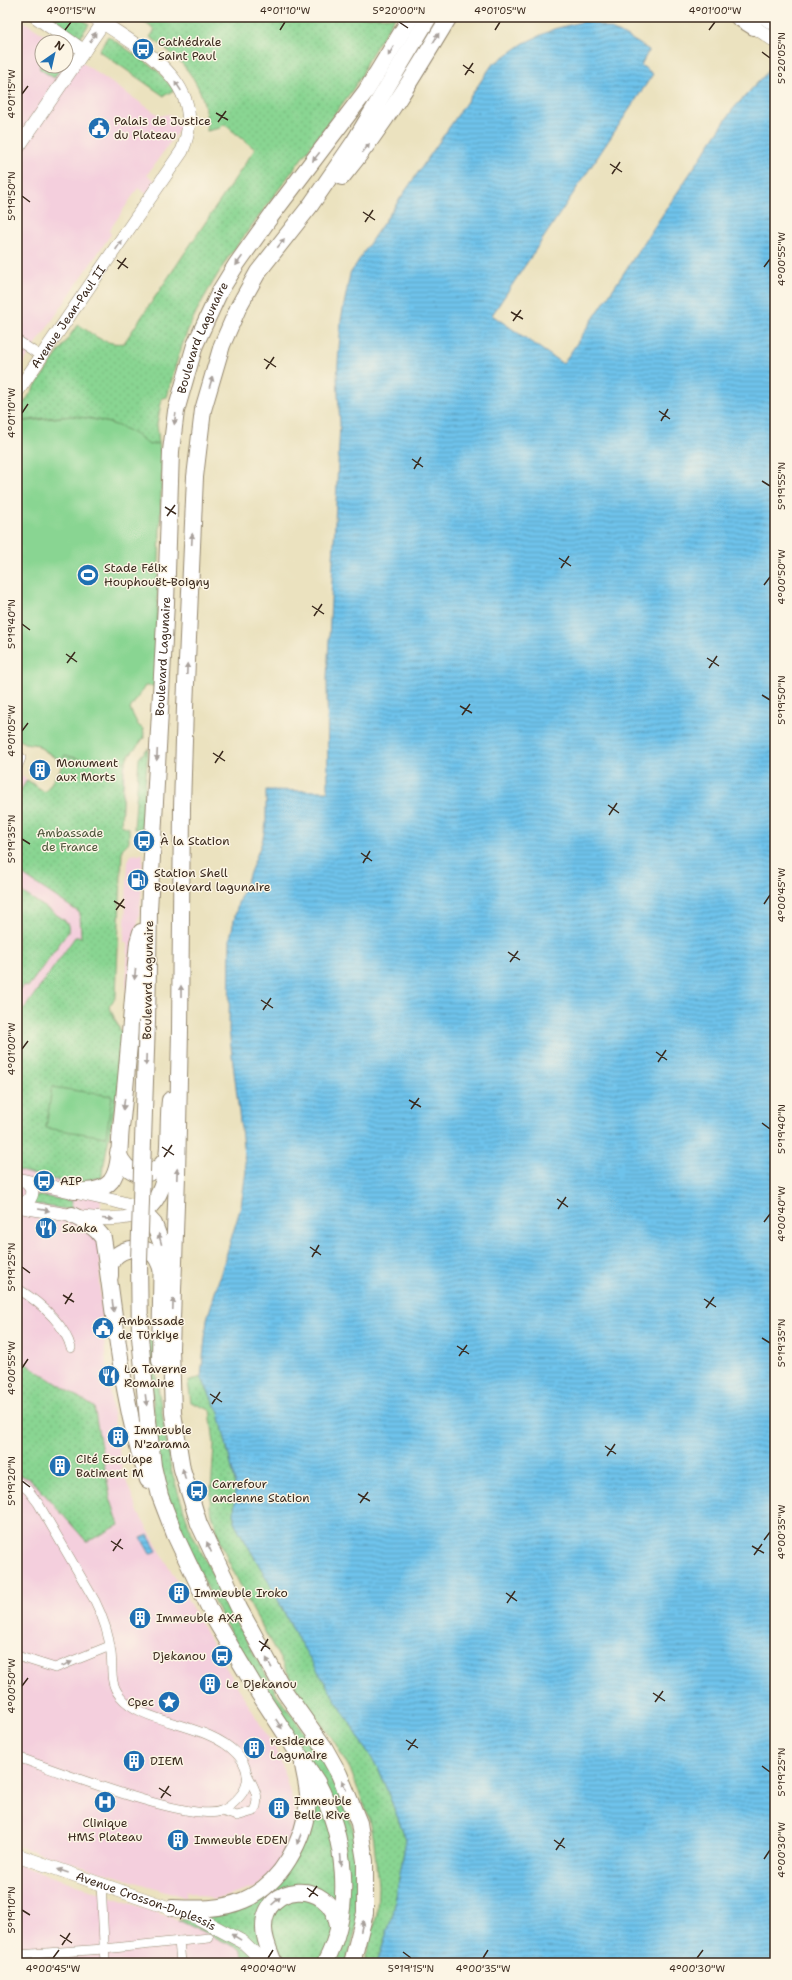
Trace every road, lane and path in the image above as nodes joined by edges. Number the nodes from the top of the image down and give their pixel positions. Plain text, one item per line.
1 (36, 17) edge
2 (411, 17) edge
3 (430, 17) edge
4 (449, 17) edge
5 (739, 17) edge
6 (98, 20) edge
7 (759, 22) edge
8 (775, 25) edge
9 (775, 41) edge
10 (84, 52) junction
11 (17, 149) edge
12 (310, 206) junction
13 (17, 340) edge
14 (42, 357) junction
15 (17, 392) edge
16 (17, 754) edge
17 (17, 768) edge
18 (149, 910) junction
19 (180, 1030) junction
20 (118, 1153) junction
21 (166, 1158) junction
22 (22, 1181) edge
23 (74, 1191) junction
24 (19, 1206) edge
25 (143, 1212) junction
26 (72, 1215) junction
27 (162, 1271) junction
28 (110, 1286) junction
29 (17, 1288) edge
30 (71, 1348) dead end
31 (173, 1413) junction
32 (17, 1482) edge
33 (215, 1620) junction
34 (110, 1646) junction
35 (17, 1656) edge
36 (17, 1757) edge
37 (302, 1760) junction
38 (247, 1774) junction
39 (221, 1811) junction
40 (17, 1855) edge
41 (100, 1884) junction
42 (172, 1908) junction
43 (338, 1929) junction
44 (209, 1938) dead end
45 (179, 1941) junction
46 (104, 1949) junction
47 (17, 1955) edge
48 (105, 1963) edge
49 (181, 1963) edge
50 (265, 1963) edge
51 (274, 1963) edge
52 (325, 1963) edge
53 (352, 1963) edge

1 - 10 street
2 -> 18 highway, Boulevard Lagunaire
3 - 12 highway, Boulevard Lagunaire
12 -> 4 highway
5 - 7 highway
10 -> 6 street
14 -> 6 street, Avenue Jean-Paul II
7 - 8 street
7 - 9 street
10 - 11 street
19 -> 12 highway, Boulevard Lagunaire
13 - 14 street
14 - 15 street, Avenue Jean-Paul II
16 - 17 street
18 -> 20 highway
18 -> 33 highway, Boulevard Lagunaire, bridge
19 - 21 highway
31 -> 19 highway, Boulevard Lagunaire
20 - 21 highway
20 - 23 highway
21 - 25 highway
22 - 23 street
22 - 24 street
23 - 25 street
24 -> 26 street
26 -> 25 street
27 -> 25 highway
26 - 28 highway
27 - 28 highway
27 - 31 highway
28 -> 33 highway
29 - 30 street
53 -> 31 highway, Boulevard Lagunaire
32 - 34 street
33 -> 37 highway, Boulevard Lagunaire
35 -> 34 street
34 - 38 street
36 - 39 street
37 -> 42 highway
37 -> 43 highway, Boulevard Lagunaire
38 - 39 street
38 - 39 street
41 -> 40 street, Avenue Crosson-Duplessis
41 - 42 street, Avenue Crosson-Duplessis
41 - 46 street
50 -> 42 street, Avenue Crosson-Duplessis
51 -> 43 highway
43 - 52 highway, Boulevard Lagunaire
44 - 45 street
45 - 46 street
45 - 49 street
46 - 47 street
46 - 48 street

